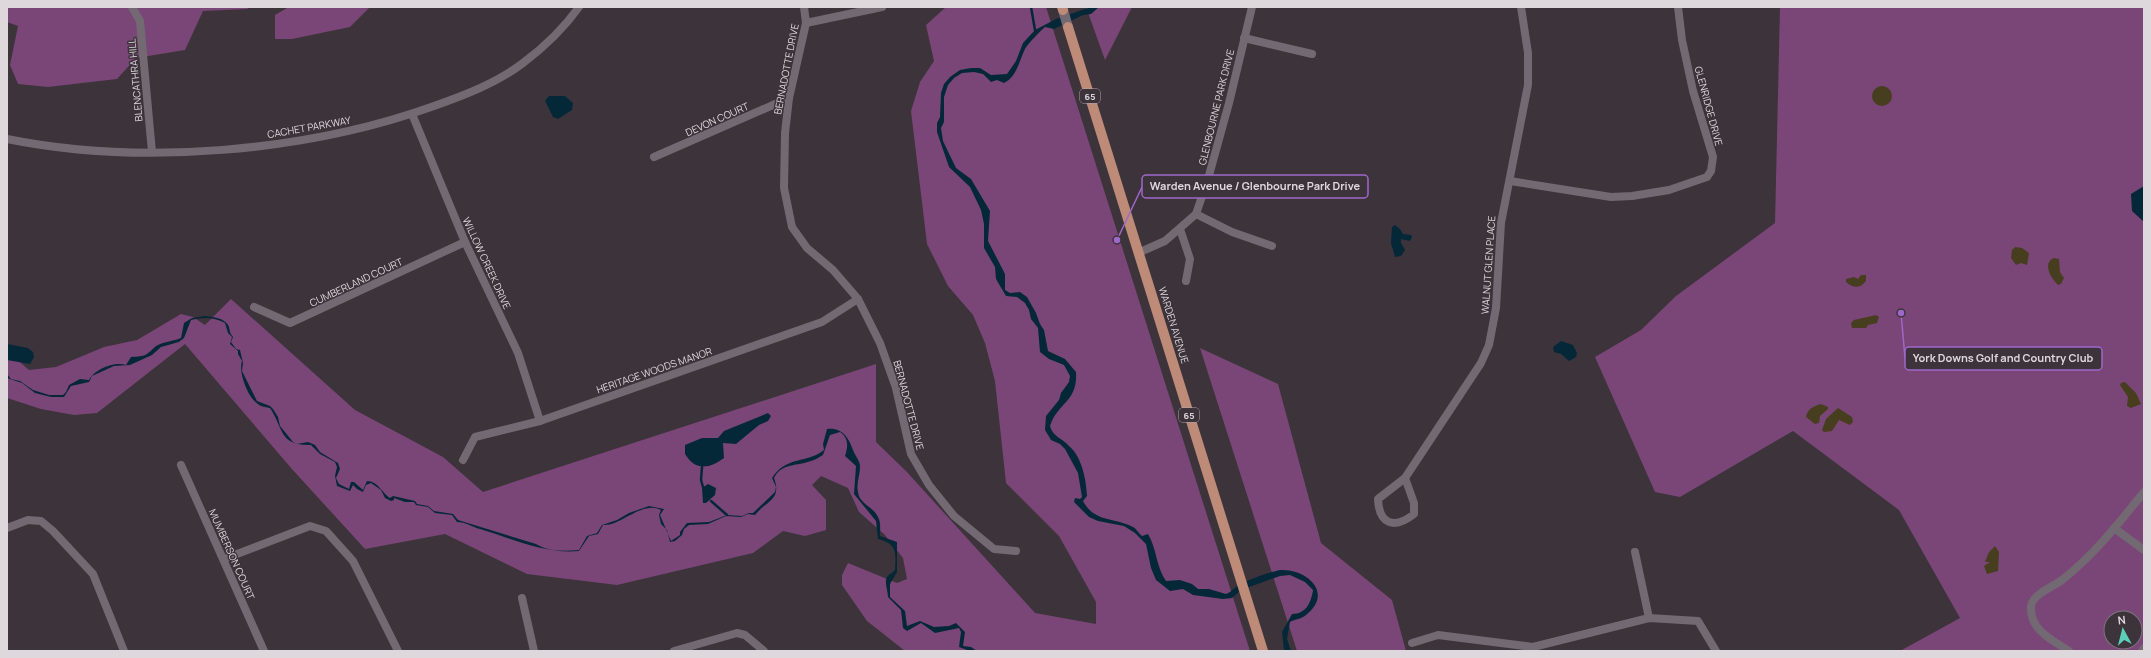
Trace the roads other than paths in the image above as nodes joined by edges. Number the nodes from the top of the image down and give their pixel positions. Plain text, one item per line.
1 (132, 7) edge
2 (579, 7) edge
3 (804, 7) edge
4 (882, 7) edge
5 (1252, 7) edge
6 (1521, 7) edge
7 (1678, 7) edge
8 (1062, 8) edge
9 (806, 23) junction
10 (1244, 38) junction
11 (1312, 54) dead end
12 (789, 98) junction
13 (412, 114) junction
14 (7, 139) edge
15 (152, 152) junction
16 (654, 157) dead end
17 (1510, 181) junction
18 (1196, 214) junction
19 (1180, 229) junction
20 (465, 242) junction
21 (1272, 246) dead end
22 (1138, 253) junction
23 (1186, 281) dead end
24 (858, 299) junction
25 (254, 307) dead end
26 (540, 421) junction
27 (463, 460) dead end
28 (181, 465) dead end
29 (1405, 478) junction
30 (2144, 492) edge
31 (7, 528) edge
32 (2114, 528) junction
33 (2144, 550) edge
34 (1016, 551) dead end
35 (1635, 552) dead end
36 (224, 558) junction
37 (522, 598) dead end
38 (1649, 618) junction
39 (1412, 643) dead end
40 (2144, 648) edge
41 (1533, 649) edge
42 (124, 651) edge
43 (264, 651) edge
44 (398, 651) edge
45 (534, 651) edge
46 (674, 651) edge
47 (764, 651) edge
48 (1263, 651) edge
49 (1716, 651) edge
50 (2069, 651) edge
51 (2142, 651) edge

1 - 15 street, BLENCATHRA HILL
2 - 13 street, CACHET PARKWAY
3 - 9 street, BERNADOTTE DRIVE
4 - 9 street
5 - 10 street, GLENBOURNE PARK DRIVE
6 - 17 street, WALNUT GLEN PLACE
7 - 17 street, GLENRIDGE DRIVE
8 - 22 main road, WARDEN AVENUE / 65
9 - 12 street, BERNADOTTE DRIVE
10 - 11 street
10 - 18 street, GLENBOURNE PARK DRIVE
12 - 16 street, DEVON COURT
12 - 24 street, BERNADOTTE DRIVE
13 - 15 street, CACHET PARKWAY
13 - 20 street, WILLOW CREEK DRIVE
14 - 15 street, CACHET PARKWAY
17 - 29 street, WALNUT GLEN PLACE
18 - 19 street, GLENBOURNE PARK DRIVE
18 - 21 street
19 - 22 street, GLENBOURNE PARK DRIVE
19 - 23 street
20 - 25 street, CUMBERLAND COURT
20 - 26 street, WILLOW CREEK DRIVE
22 - 48 main road, WARDEN AVENUE / 65
24 - 26 street, HERITAGE WOODS MANOR
24 - 34 street, BERNADOTTE DRIVE
26 - 27 street, HERITAGE WOODS MANOR
28 - 36 street, MUMBERSON COURT
29 - 29 street, WALNUT GLEN PLACE
30 - 32 street
31 - 42 street
32 - 33 street
32 - 50 street
35 - 38 street
36 - 43 street, MUMBERSON COURT
36 - 44 street
37 - 45 street
38 - 41 street
38 - 49 street
39 - 41 street
40 - 51 street
46 - 47 street

